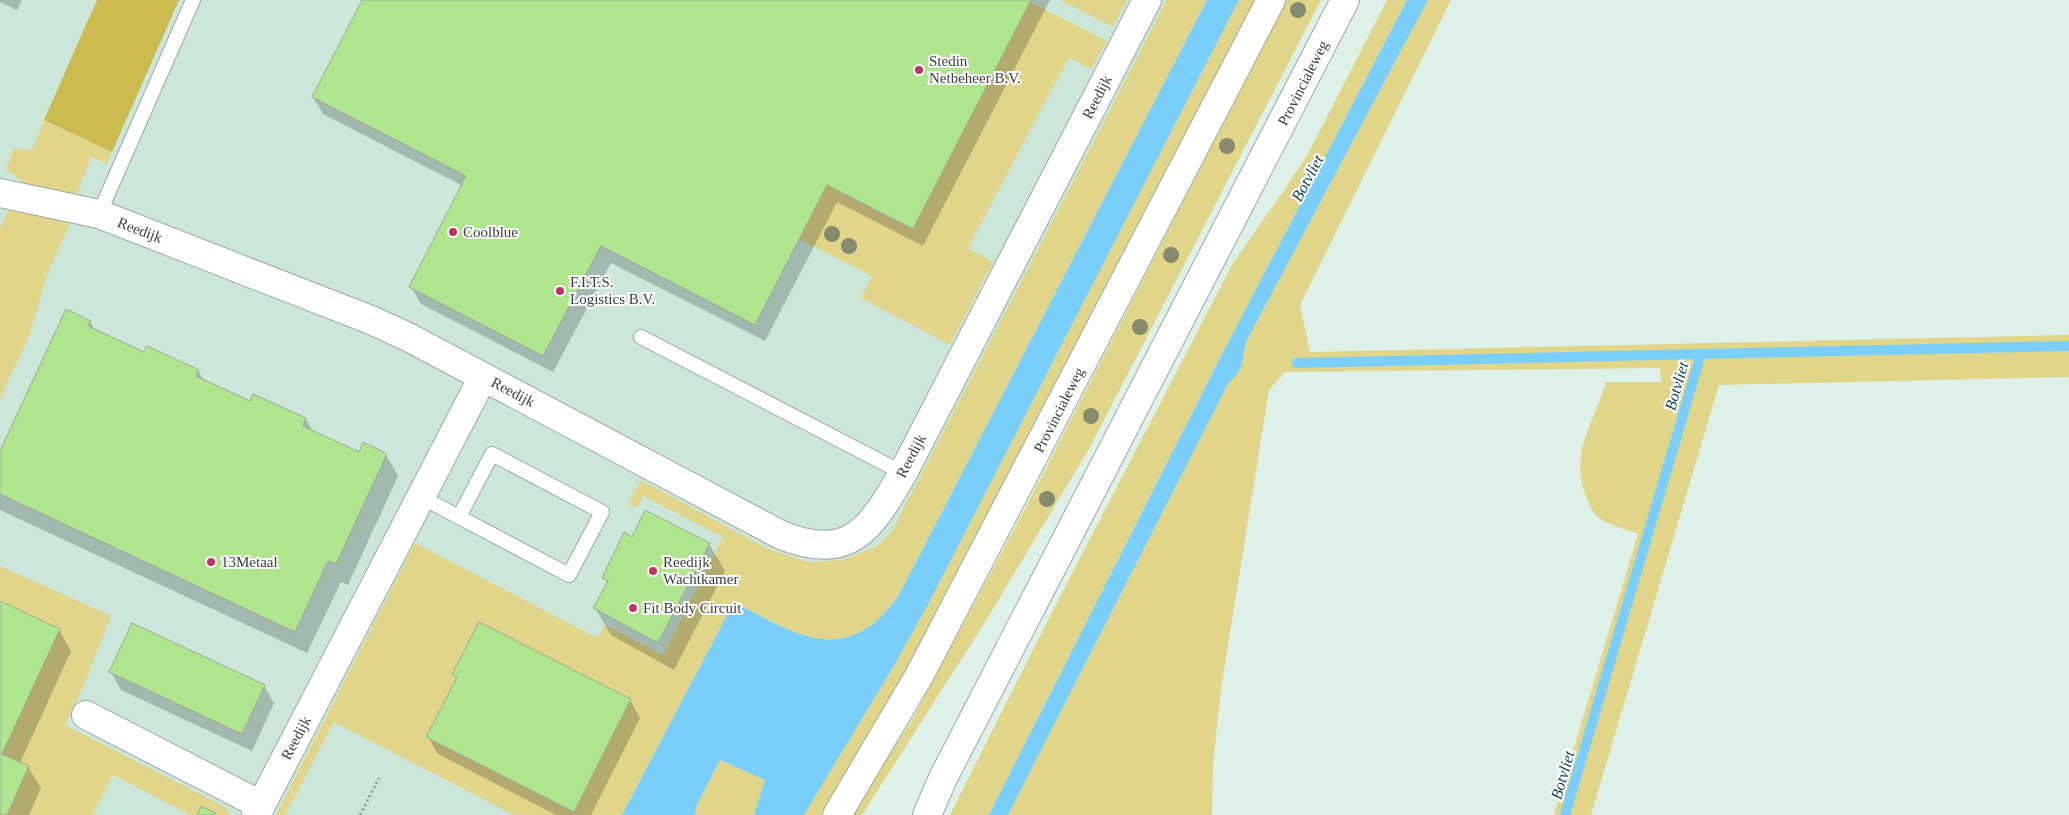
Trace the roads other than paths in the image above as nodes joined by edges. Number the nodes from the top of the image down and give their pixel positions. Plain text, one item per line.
1 (193, 0) edge
2 (1147, 0) edge
3 (1271, 0) edge
4 (1345, 0) edge
5 (0, 193) edge
6 (99, 214) junction
7 (640, 337) dead end
8 (483, 377) junction
9 (903, 473) junction
10 (421, 497) junction
11 (459, 517) junction
12 (86, 715) dead end
13 (943, 778) junction
14 (258, 810) edge
15 (837, 815) edge
16 (914, 815) edge
17 (927, 815) edge

1 - 6 lane, Reedijk
2 - 9 street, Reedijk
3 - 15 street, Provincialeweg
4 - 13 street, Provincialeweg
5 - 6 street, Reedijk
6 - 8 street, Reedijk
7 - 9 lane
8 - 9 street, Reedijk
8 - 10 street, Reedijk
10 - 11 lane
10 - 14 street, Reedijk
11 - 11 lane
12 - 14 street, Reedijk
13 - 16 street, Provincialeweg
13 - 17 street, Provincialeweg

